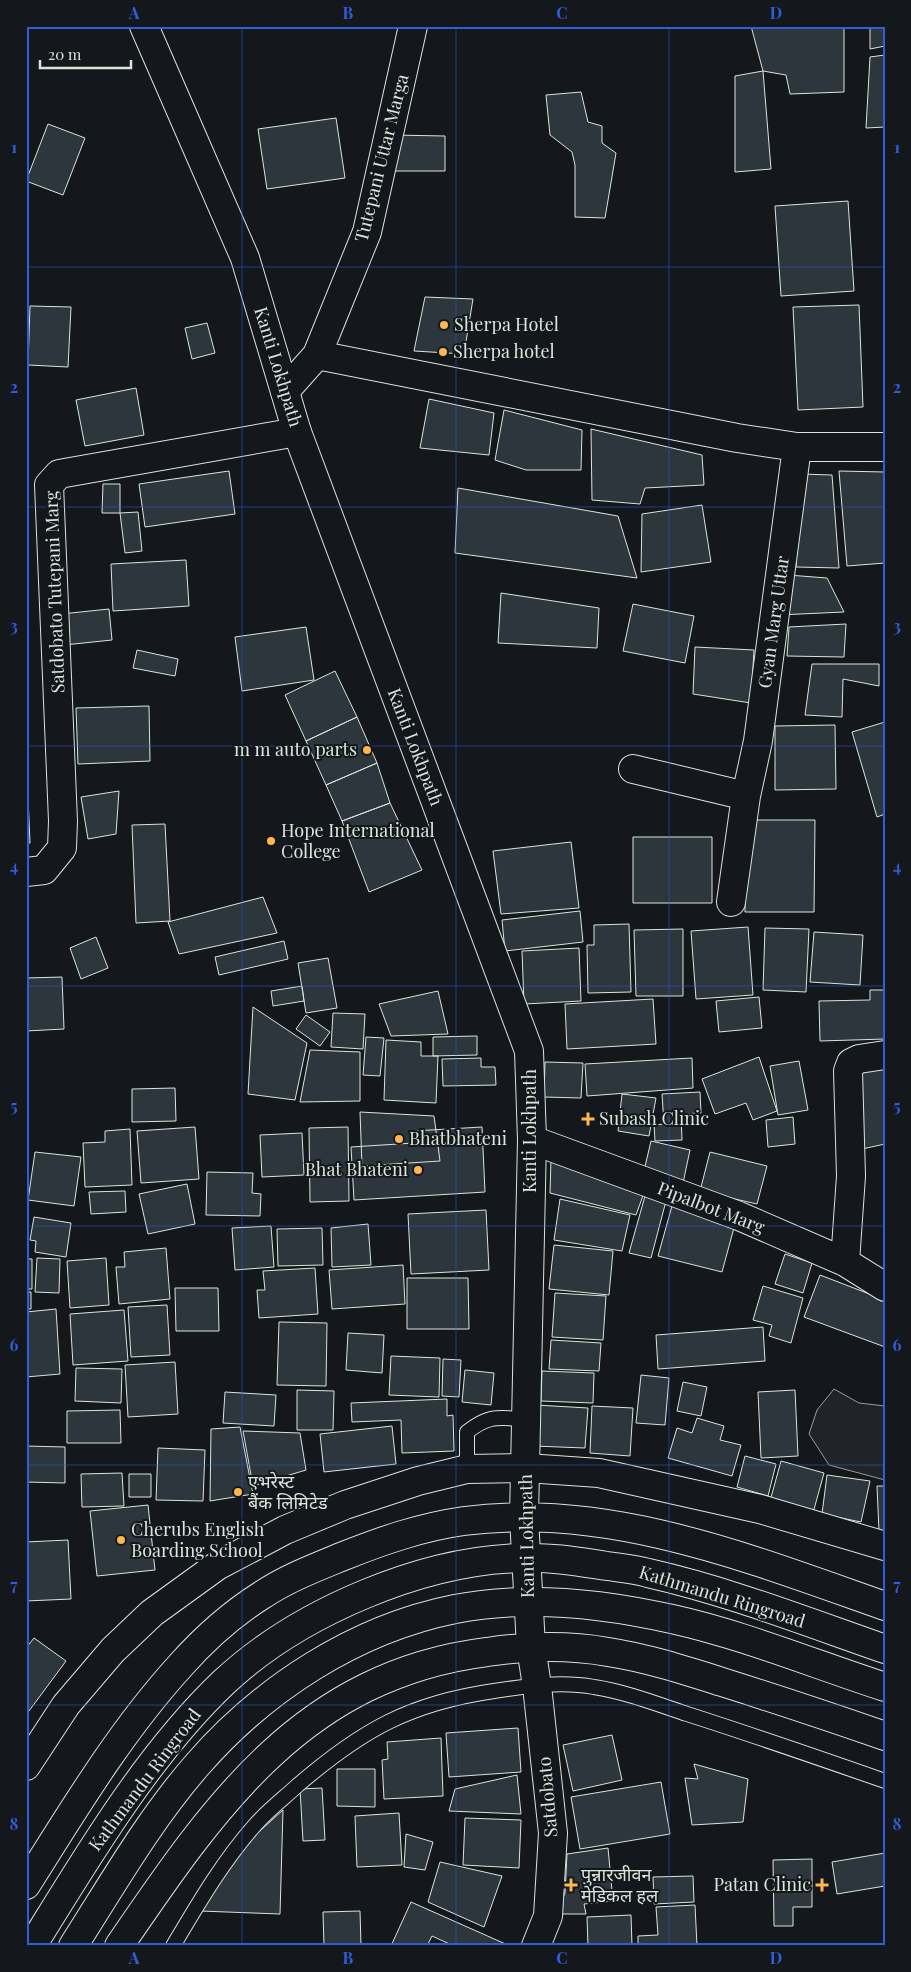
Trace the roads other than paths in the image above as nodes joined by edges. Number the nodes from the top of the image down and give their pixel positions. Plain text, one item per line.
1 (144, 26) edge
2 (413, 26) edge
3 (317, 355) junction
4 (285, 391) junction
5 (297, 432) junction
6 (797, 447) junction
7 (885, 448) edge
8 (634, 769) dead end
9 (746, 796) junction
10 (26, 872) edge
11 (731, 902) dead end
12 (885, 1055) edge
13 (532, 1140) junction
14 (845, 1262) junction
15 (885, 1287) edge
16 (525, 1419) junction
17 (526, 1468) junction
18 (467, 1469) junction
19 (524, 1517) junction
20 (885, 1546) edge
21 (526, 1558) junction
22 (529, 1601) junction
23 (885, 1606) edge
24 (531, 1647) junction
25 (885, 1649) edge
26 (537, 1686) junction
27 (885, 1687) edge
28 (885, 1736) edge
29 (26, 1766) edge
30 (885, 1781) edge
31 (30, 1873) edge
32 (32, 1946) edge
33 (73, 1946) edge
34 (119, 1946) edge
35 (173, 1946) edge
36 (536, 1946) edge

1 - 4 main road, Kanti Lokhpath
2 - 3 main road, Tutepani Uttar Marga
3 - 4 main road, Tutepani Uttar Marga
3 - 6 main road
4 - 5 main road, Kanti Lokhpath
5 - 10 main road, Satdobato Tutepani Marg
5 - 13 main road, Kanti Lokhpath
6 - 7 main road
6 - 9 main road, Gyan Marg Uttar
8 - 9 main road
9 - 11 main road, Gyan Marg Uttar
12 - 14 main road
13 - 14 main road, Pipalbot Marg
13 - 16 main road, Kanti Lokhpath
14 - 15 main road, Pipalbot Marg
16 - 17 main road, Kanti Lokhpath
16 - 18 lane
17 - 18 main road
17 - 19 main road, Kanti Lokhpath
17 - 20 main road
18 - 29 main road
19 - 21 main road, Kanti Lokhpath
19 - 23 main road
19 - 31 main road
21 - 22 main road, Kanti Lokhpath
21 - 25 main road, Kathmandu Ringroad
21 - 32 main road, Kathmandu Ringroad
22 - 24 main road, Kanti Lokhpath
22 - 27 main road, Kathmandu Ringroad
22 - 33 main road, Kathmandu Ringroad
24 - 26 main road, Satdobato
24 - 28 main road
24 - 34 main road
26 - 30 lane
26 - 35 lane
26 - 36 main road, Satdobato

